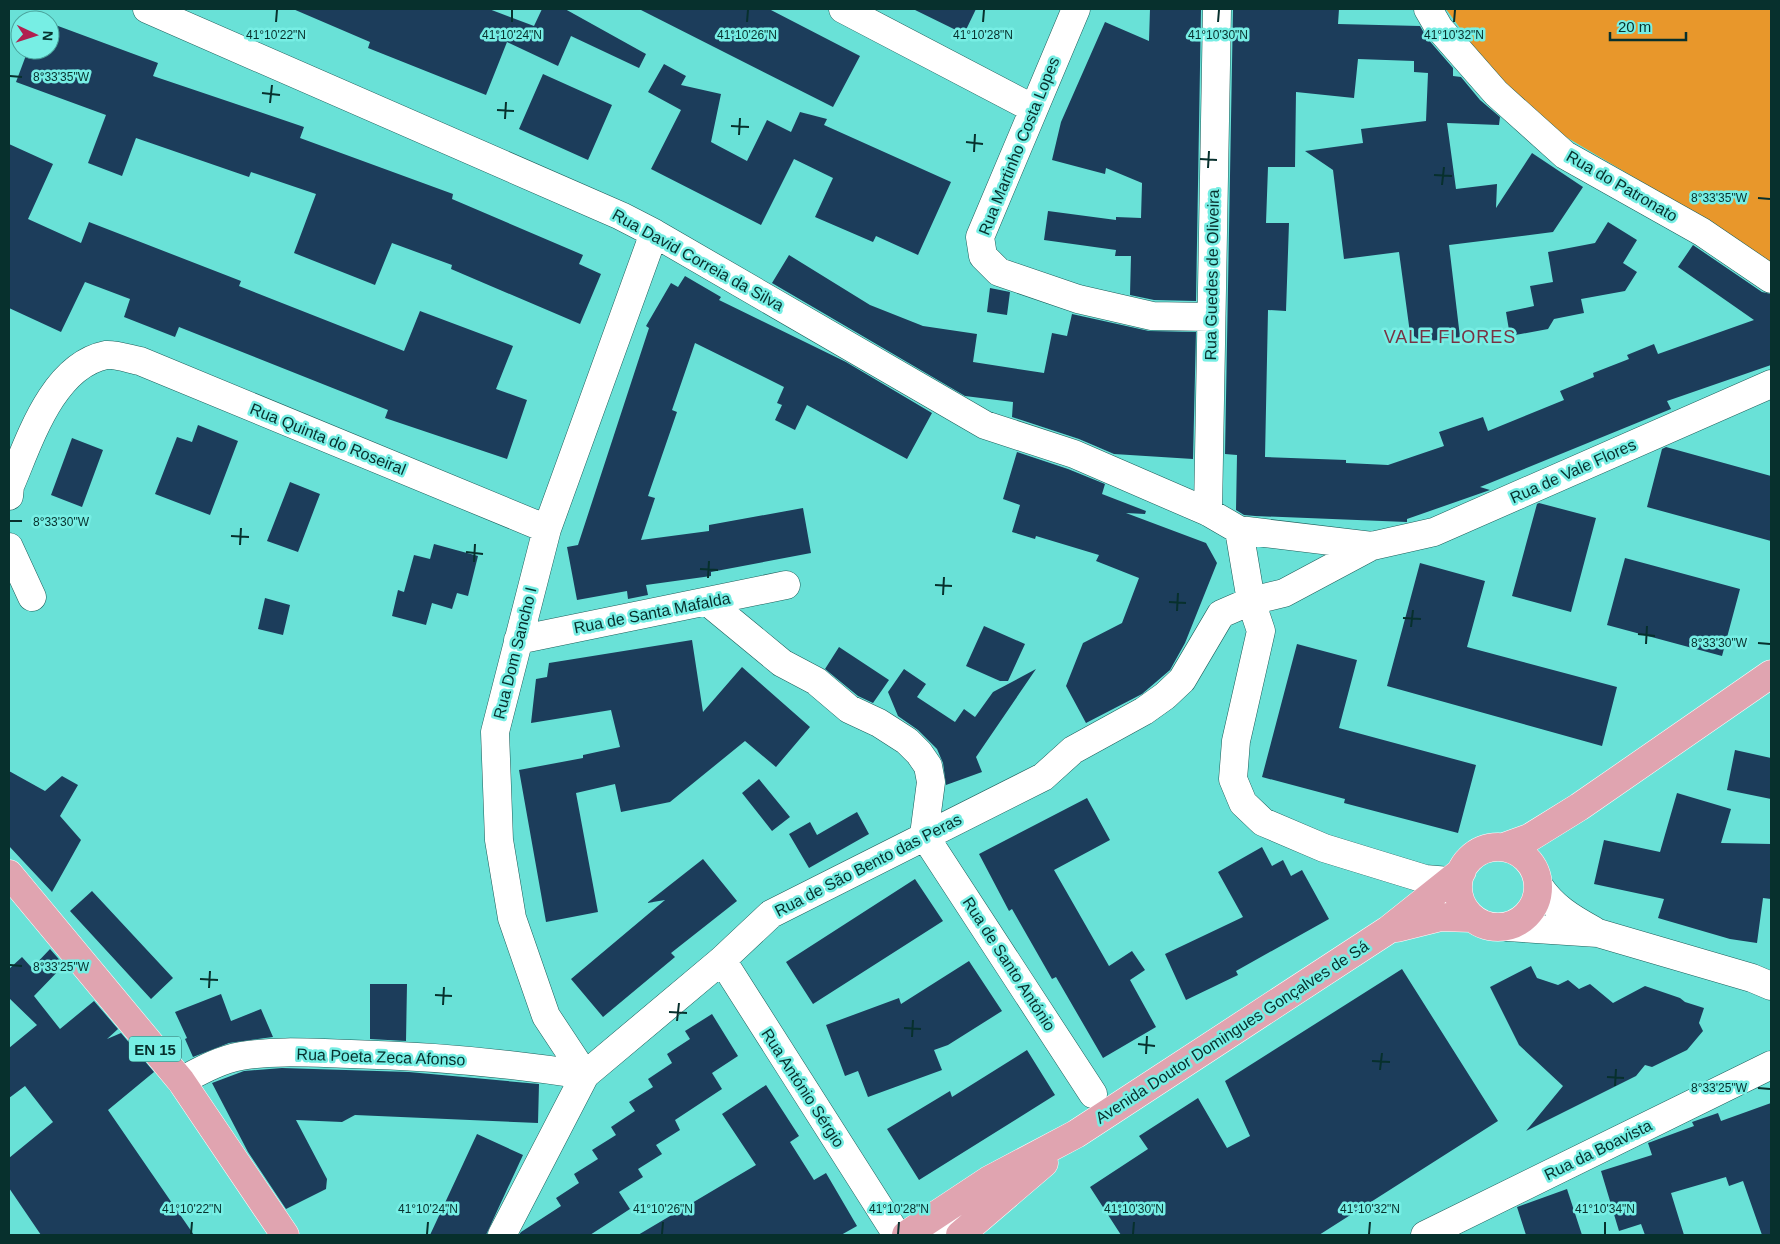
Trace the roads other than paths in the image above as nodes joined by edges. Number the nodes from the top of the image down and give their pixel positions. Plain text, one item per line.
1 (147, 9) edge
2 (844, 9) edge
3 (1076, 9) edge
4 (1217, 9) edge
5 (1428, 9) edge
6 (1032, 108) junction
7 (654, 233) junction
8 (1771, 279) edge
9 (1211, 317) junction
10 (1771, 384) edge
11 (9, 496) edge
12 (1208, 512) junction
13 (547, 529) junction
14 (1239, 530) junction
15 (1372, 546) junction
16 (9, 547) edge
17 (786, 585) dead end
18 (32, 596) dead end
19 (1251, 601) junction
20 (708, 602) junction
21 (518, 640) junction
22 (1771, 674) edge
23 (1579, 807) junction
24 (924, 835) junction
25 (1504, 848) junction
26 (9, 874) edge
27 (1456, 876) junction
28 (1537, 879) junction
29 (1472, 918) junction
30 (1507, 927) junction
31 (1388, 930) junction
32 (1598, 933) junction
33 (722, 960) junction
34 (1765, 981) edge
35 (1771, 1002) edge
36 (1770, 1060) edge
37 (585, 1075) junction
38 (181, 1081) junction
39 (1093, 1094) dead end
40 (1076, 1134) junction
41 (1045, 1162) junction
42 (905, 1230) edge
43 (285, 1235) edge
44 (502, 1235) edge
45 (960, 1235) edge
46 (1425, 1235) edge

1 - 7 street, Rua David Correia da Silva
2 - 6 street
3 - 6 street, Rua Martinho Costa Lopes
4 - 9 street, Rua Guedes de Oliveira
5 - 8 street, Rua do Patronato
6 - 9 street, Rua Martinho Costa Lopes
7 - 12 street, Rua David Correia da Silva
7 - 13 street, Rua Dom Sancho I
9 - 12 street, Rua Guedes de Oliveira
10 - 15 street, Rua de Vale Flores
11 - 13 street, Rua Quinta do Roseiral
12 - 14 street, Rua David Correia da Silva
13 - 21 street, Rua Dom Sancho I
14 - 15 street
14 - 19 street
15 - 19 street, Rua de São Bento das Peras
16 - 18 street
17 - 20 street, Rua de Santa Mafalda
19 - 24 street, Rua de São Bento das Peras
19 - 27 street
20 - 21 street, Rua de Santa Mafalda
20 - 24 street
21 - 37 street, Rua Dom Sancho I
22 - 23 main road
23 - 25 main road, Avenida Doutor Domingues Gonçalves de Sá
23 - 28 main road
24 - 33 street, Rua de São Bento das Peras
24 - 39 street, Rua de Santo António
25 - 27 main road, Avenida Doutor Domingues Gonçalves de Sá
25 - 28 main road
26 - 38 main road, EN 15
27 - 29 main road
27 - 31 main road, Avenida Doutor Domingues Gonçalves de Sá
28 - 30 main road
28 - 32 street
29 - 30 main road, Avenida Doutor Domingues Gonçalves de Sá
29 - 31 main road, Avenida Doutor Domingues Gonçalves de Sá
30 - 32 street
31 - 40 main road, Avenida Doutor Domingues Gonçalves de Sá
32 - 34 street
33 - 37 street, Rua de São Bento das Peras
33 - 42 street, Rua António Sérgio
34 - 35 street
36 - 46 street, Rua da Boavista
37 - 38 street, Rua Poeta Zeca Afonso
37 - 44 street, Rua de São Bento das Peras
38 - 43 main road, EN 15
40 - 41 main road, Avenida Doutor Domingues Gonçalves de Sá
40 - 42 main road, Avenida Doutor Domingues Gonçalves de Sá
41 - 42 street
41 - 45 main road, Avenida Doutor Domingues Gonçalves de Sá

